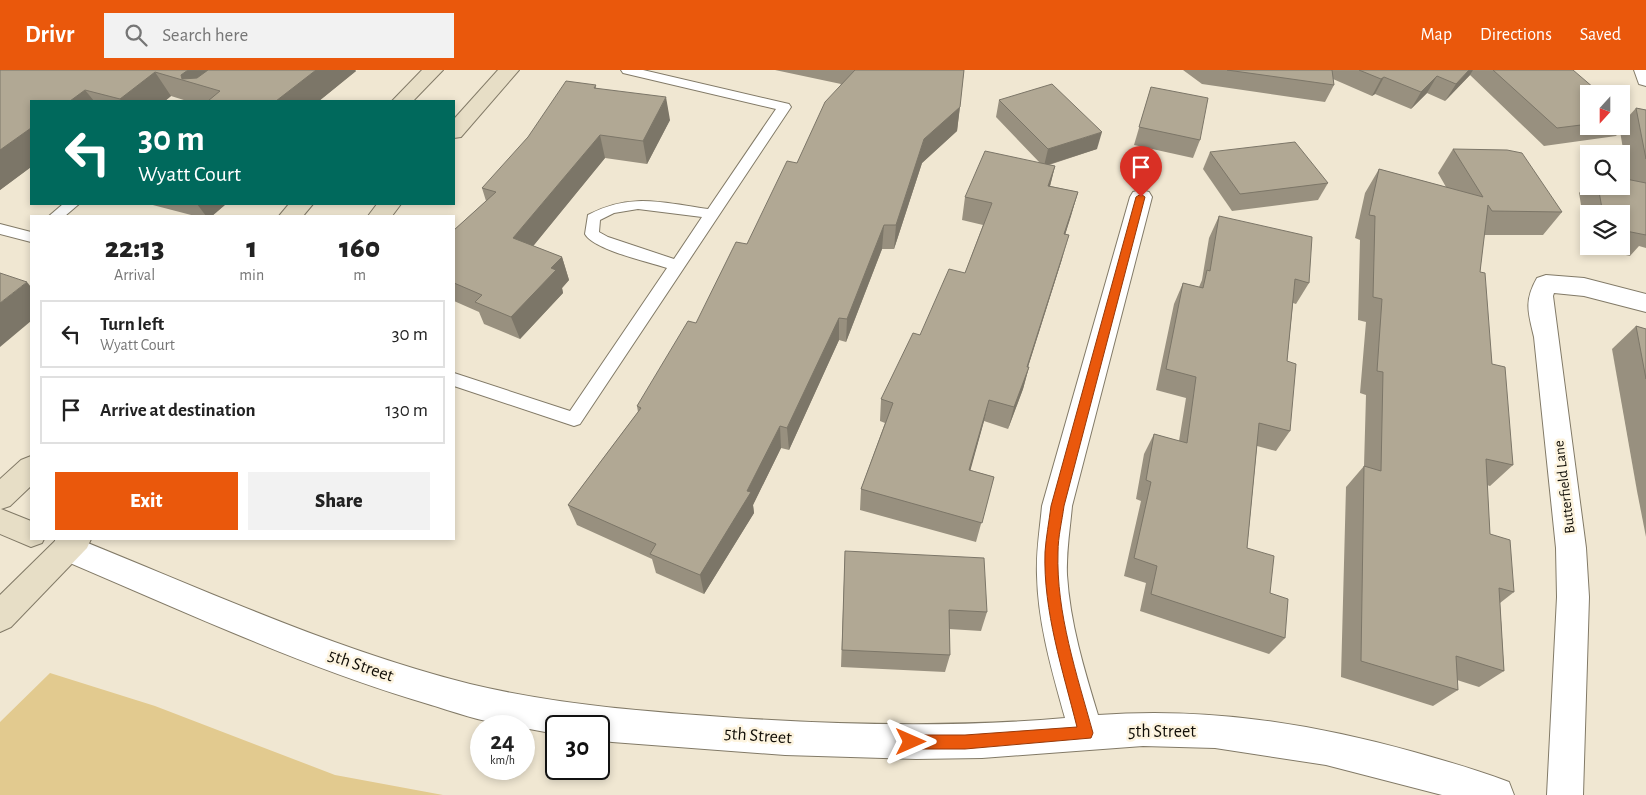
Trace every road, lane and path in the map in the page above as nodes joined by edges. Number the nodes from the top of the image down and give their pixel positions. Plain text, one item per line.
1 (433, 70) edge
2 (509, 70) edge
3 (627, 70) edge
4 (1644, 70) edge
5 (1646, 80) edge
6 (403, 100) edge
7 (455, 131) edge
8 (1141, 197) dead end
9 (71, 205) edge
10 (301, 205) edge
11 (389, 205) edge
12 (712, 214) junction
13 (57, 215) edge
14 (291, 215) edge
15 (380, 215) edge
16 (0, 228) edge
17 (30, 236) edge
18 (678, 266) junction
19 (1646, 303) edge
20 (455, 379) edge
21 (30, 469) edge
22 (0, 497) edge
23 (0, 521) edge
24 (30, 534) edge
25 (62, 542) edge
26 (0, 617) edge
27 (1086, 733) junction
28 (1496, 795) edge
29 (1565, 795) edge

1 - 6 main road
2 - 7 main road
3 - 12 lane
4 - 5 street
8 - 27 street
9 - 13 lane
10 - 14 main road
11 - 15 main road
12 - 18 lane
12 - 18 lane
16 - 17 lane
18 - 20 lane
19 - 29 street, Butterfield Lane
21 - 22 main road
23 - 24 main road
25 - 26 main road
25 - 27 street, 5th Street
27 - 28 street, 5th Street

